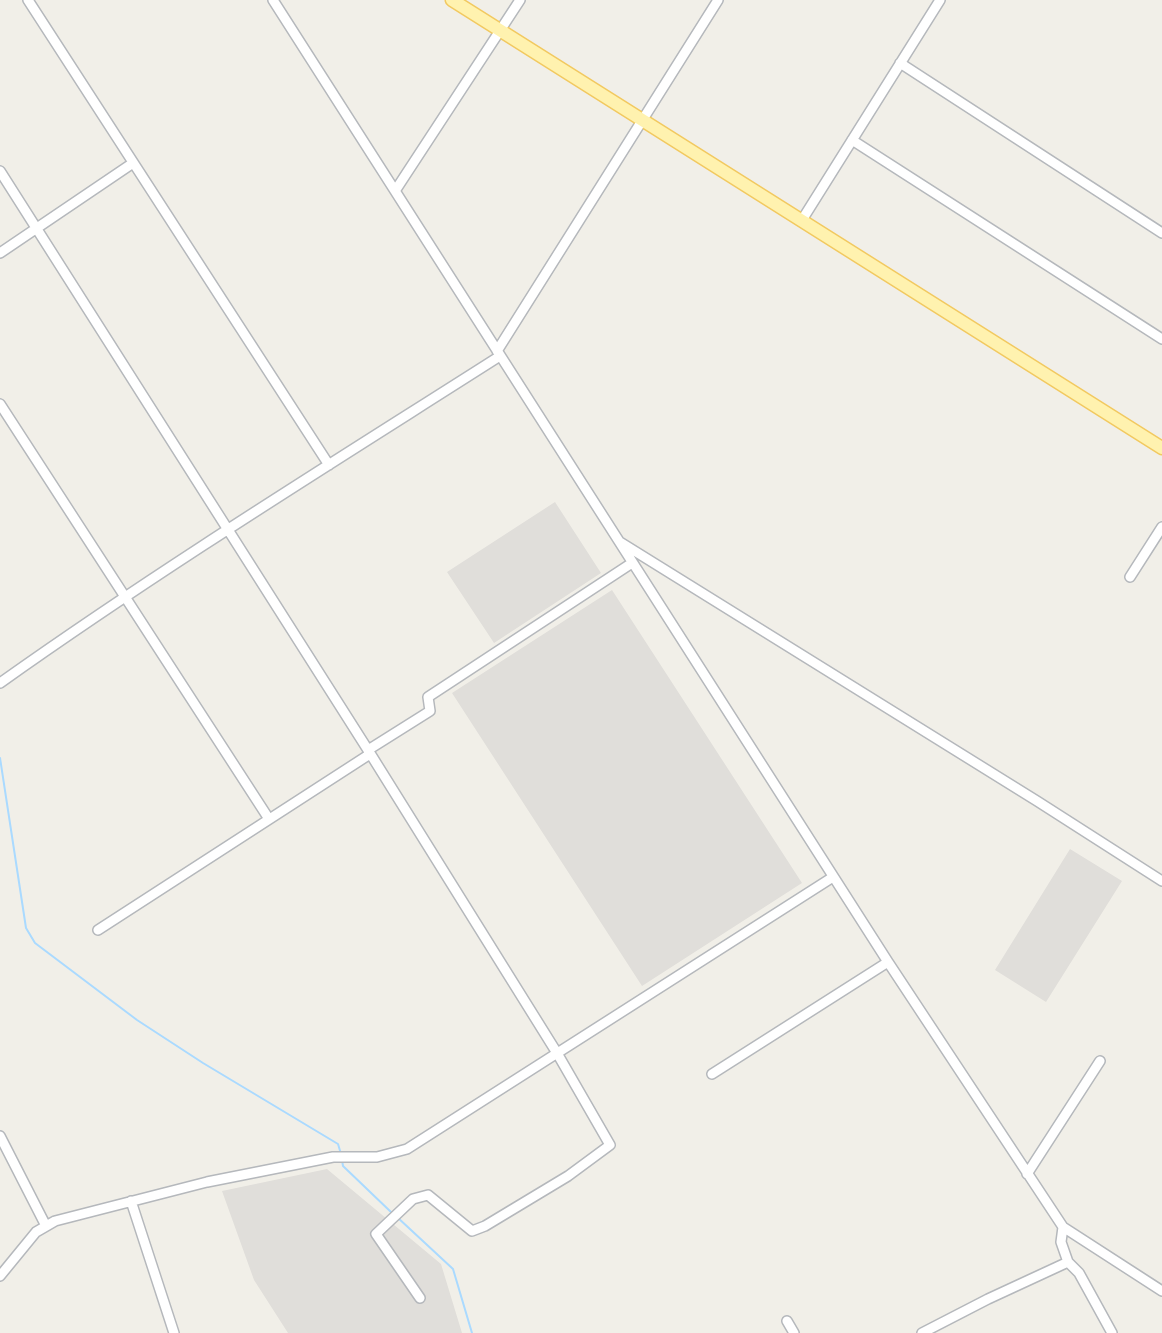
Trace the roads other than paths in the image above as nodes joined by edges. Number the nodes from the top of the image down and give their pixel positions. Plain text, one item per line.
1 (28, 0) edge
2 (273, 0) edge
3 (453, 0) edge
4 (520, 0) edge
5 (718, 0) edge
6 (940, 0) edge
7 (501, 30) junction
8 (900, 63) junction
9 (643, 120) junction
10 (852, 140) junction
11 (134, 163) junction
12 (0, 171) edge
13 (395, 191) junction
14 (802, 220) junction
15 (37, 228) junction
16 (1162, 233) edge
17 (0, 253) edge
18 (1162, 339) edge
19 (498, 354) junction
20 (0, 404) edge
21 (1162, 448) edge
22 (329, 465) junction
23 (1162, 526) edge
24 (228, 530) junction
25 (618, 541) junction
26 (632, 563) junction
27 (1130, 577) dead end
28 (124, 598) junction
29 (0, 683) edge
30 (369, 752) junction
31 (269, 819) junction
32 (833, 877) junction
33 (1162, 881) edge
34 (98, 930) dead end
35 (888, 962) junction
36 (557, 1053) junction
37 (1100, 1061) dead end
38 (712, 1074) dead end
39 (0, 1136) edge
40 (1027, 1174) junction
41 (130, 1201) junction
42 (46, 1226) junction
43 (1063, 1227) junction
44 (1068, 1262) junction
45 (0, 1276) edge
46 (1162, 1291) edge
47 (420, 1298) dead end
48 (787, 1321) dead end
49 (174, 1333) edge
50 (794, 1333) edge
51 (922, 1333) edge
52 (1112, 1333) edge

1 - 11 street
2 - 13 street
3 - 7 main road
4 - 7 street
5 - 9 street
6 - 8 street
7 - 9 main road
7 - 13 street
8 - 10 street
8 - 16 street
9 - 14 main road
9 - 19 street
10 - 14 street
10 - 18 street
11 - 15 street
11 - 22 street
12 - 15 street
13 - 19 street
14 - 21 main road
15 - 17 street
15 - 24 street
19 - 22 street
19 - 25 street
20 - 28 street
22 - 24 street
23 - 27 street
24 - 28 street
24 - 30 street
25 - 26 street
25 - 33 street
26 - 30 street
26 - 32 street
28 - 29 street
28 - 31 street
30 - 31 street
30 - 36 street
31 - 34 street
32 - 35 street
32 - 36 street
35 - 38 street
35 - 40 street
36 - 41 street
36 - 47 street
37 - 40 street
39 - 42 street
40 - 43 street
41 - 42 street
41 - 49 street
42 - 45 street
43 - 44 street
43 - 46 street
44 - 51 street
44 - 52 street
48 - 50 street

